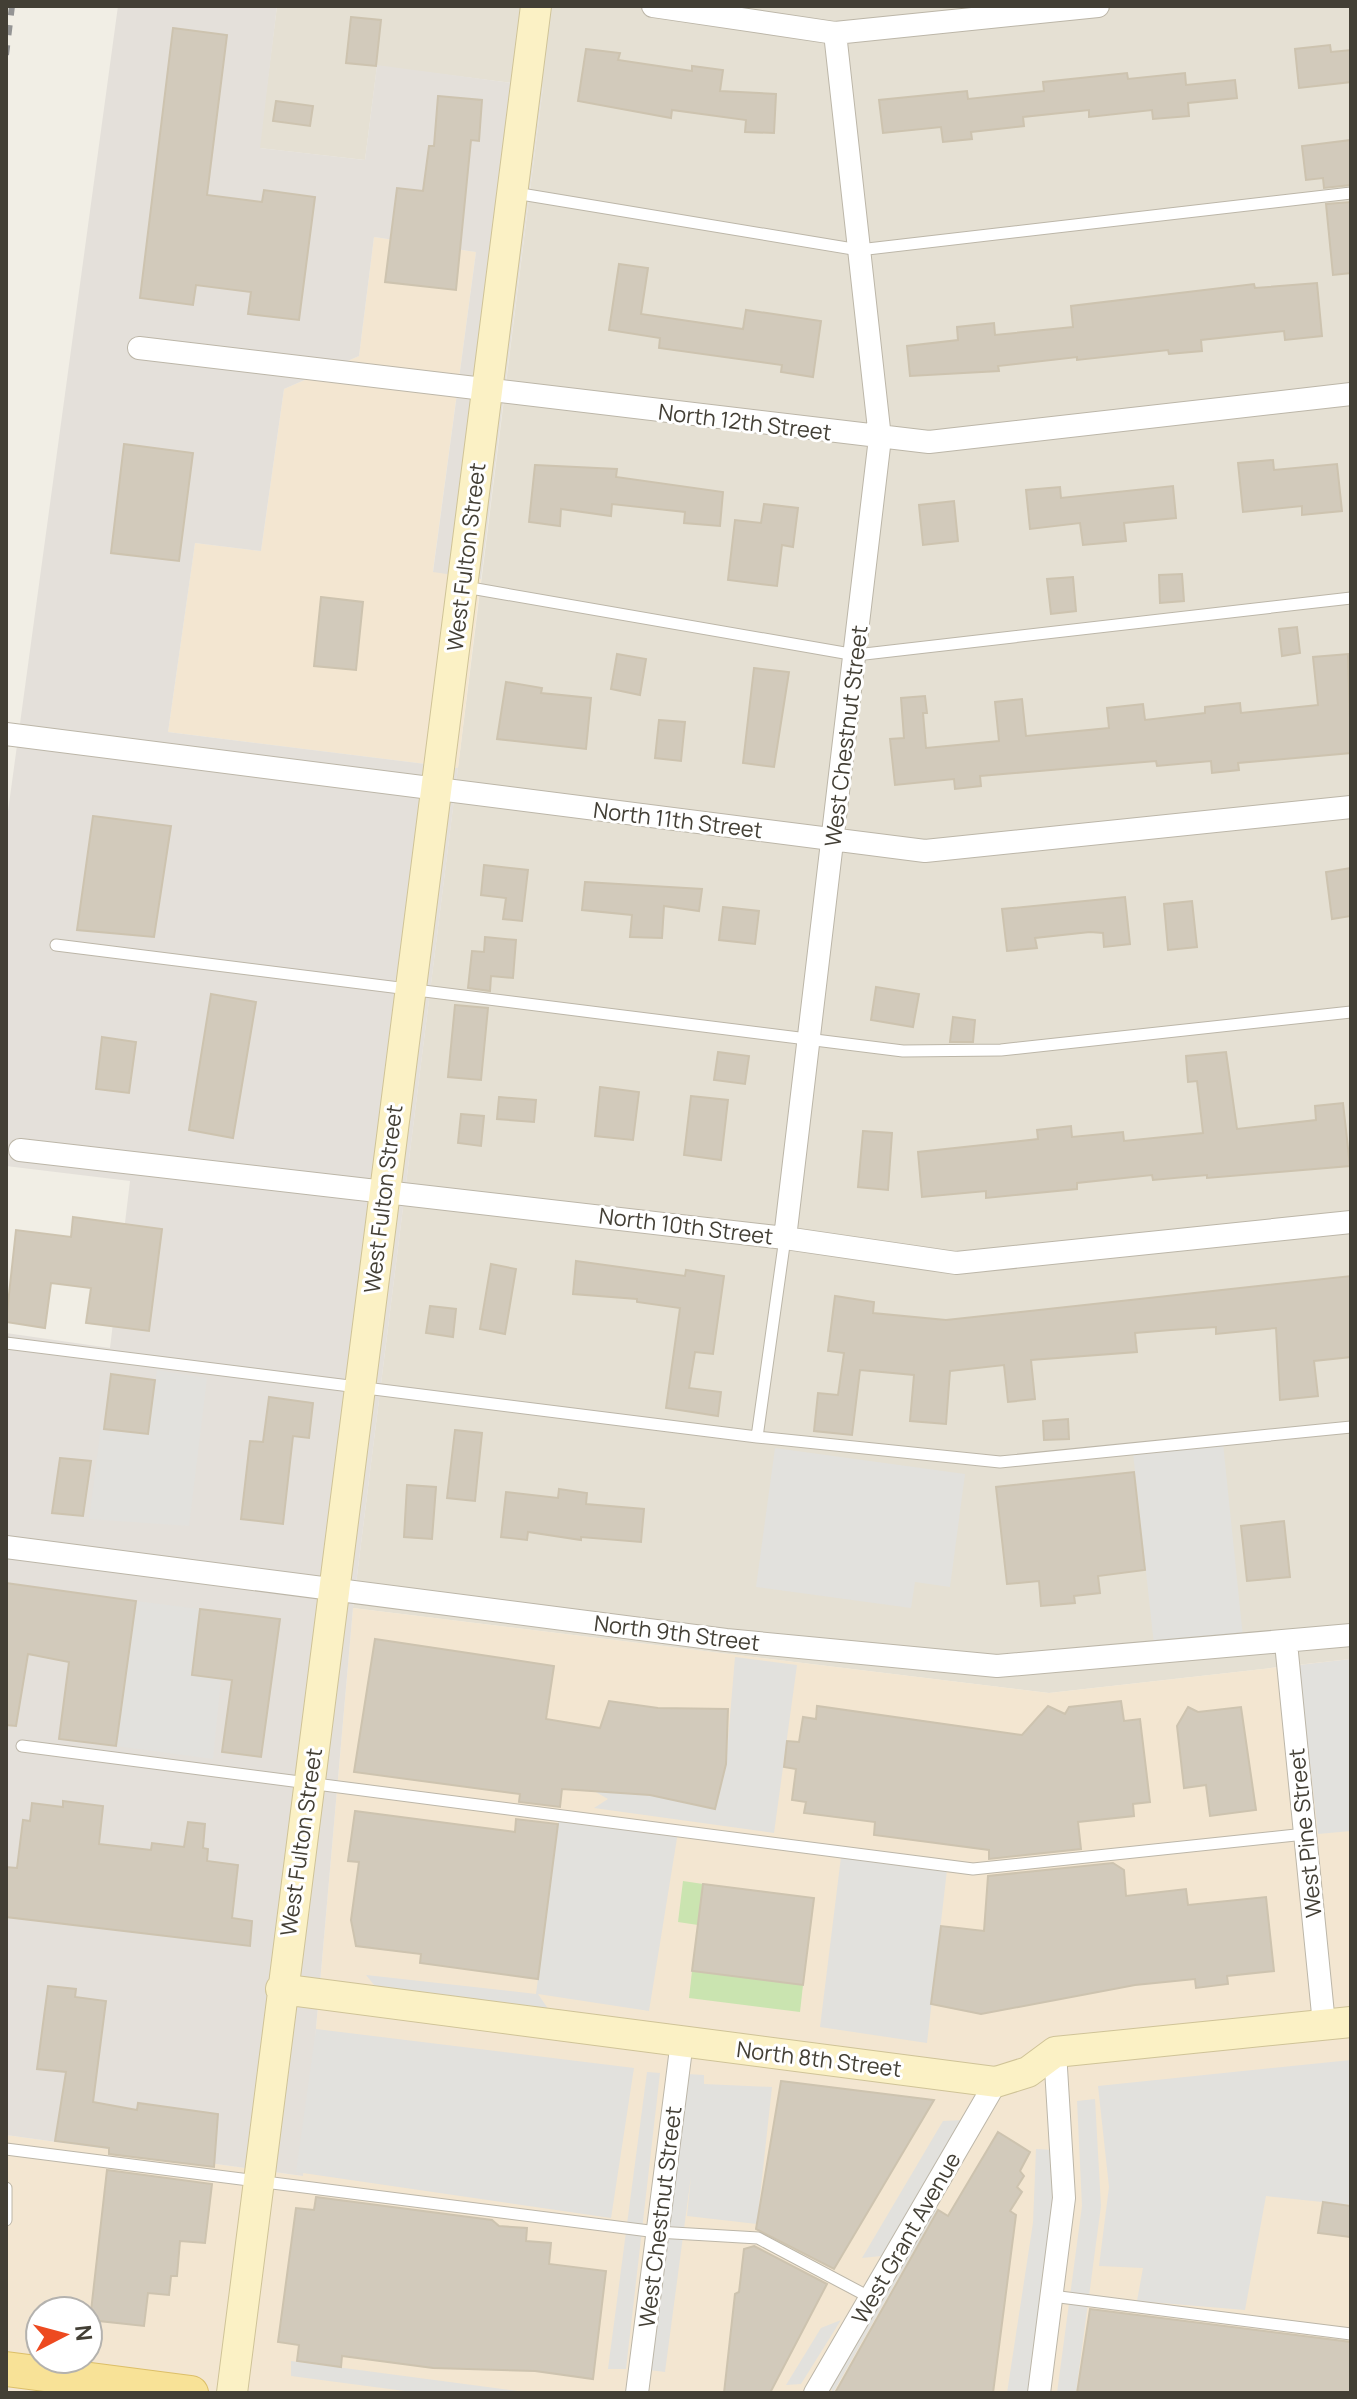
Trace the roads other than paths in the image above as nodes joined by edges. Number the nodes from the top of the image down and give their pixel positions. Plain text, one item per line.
1 (536, 6) edge
2 (653, 6) edge
3 (1098, 6) edge
4 (835, 33) junction
5 (513, 193) junction
6 (1351, 193) edge
7 (859, 250) junction
8 (139, 348) dead end
9 (487, 391) junction
10 (1351, 394) edge
11 (880, 438) junction
12 (462, 587) junction
13 (1351, 598) edge
14 (856, 655) junction
15 (6, 734) edge
16 (436, 789) junction
17 (1351, 807) edge
18 (835, 840) junction
19 (56, 945) dead end
20 (410, 988) junction
21 (1351, 1012) edge
22 (810, 1038) junction
23 (20, 1150) dead end
24 (384, 1190) junction
25 (1351, 1222) edge
26 (785, 1238) junction
27 (6, 1343) edge
28 (360, 1386) junction
29 (1351, 1427) edge
30 (757, 1437) junction
31 (6, 1547) edge
32 (335, 1590) junction
33 (1351, 1635) edge
34 (1286, 1643) junction
35 (22, 1746) dead end
36 (309, 1785) junction
37 (1305, 1834) junction
38 (281, 1989) junction
39 (1337, 2023) edge
40 (682, 2041) junction
41 (1055, 2052) junction
42 (996, 2082) junction
43 (6, 2149) edge
44 (258, 2180) junction
45 (6, 2188) edge
46 (6, 2220) edge
47 (657, 2232) junction
48 (1052, 2296) junction
49 (871, 2298) junction
50 (1351, 2334) edge
51 (6, 2369) edge
52 (191, 2393) edge
53 (232, 2393) edge
54 (637, 2393) edge
55 (815, 2393) edge
56 (1039, 2393) edge

1 - 5 street, West Fulton Street
2 - 4 street
3 - 4 street
4 - 7 street, West Chestnut Street
5 - 7 lane
5 - 9 street, West Fulton Street
6 - 7 lane
7 - 11 street, West Chestnut Street
8 - 9 street, North 12th Street
9 - 11 street, North 12th Street
9 - 12 street, West Fulton Street
10 - 11 street, North 12th Street
11 - 14 street, West Chestnut Street
12 - 14 lane
12 - 16 street, West Fulton Street
13 - 14 lane
14 - 18 street, West Chestnut Street
15 - 16 street, North 11th Street
16 - 18 street, North 11th Street
16 - 20 street, West Fulton Street
17 - 18 street, North 11th Street
18 - 22 street, West Chestnut Street
19 - 20 lane
20 - 22 lane
20 - 24 street, West Fulton Street
21 - 22 lane
22 - 26 street, West Chestnut Street
23 - 24 street, North 10th Street
24 - 26 street, North 10th Street
24 - 28 street, West Fulton Street
25 - 26 street, North 10th Street
26 - 30 lane, West Chestnut Street
27 - 28 lane
28 - 30 lane
28 - 32 street, West Fulton Street
29 - 30 lane
31 - 32 street, North 9th Street
32 - 34 street, North 9th Street
32 - 36 street, West Fulton Street
33 - 34 street, North 9th Street
34 - 37 street, West Pine Street
35 - 36 lane
36 - 37 lane
36 - 38 street, West Fulton Street
37 - 39 street, West Pine Street
38 - 40 street, North 8th Street
38 - 44 street, West Fulton Street
39 - 41 street, North 8th Street
40 - 42 street, North 8th Street
40 - 47 street, West Chestnut Street
41 - 42 street, North 8th Street
41 - 48 street
42 - 49 street, West Grant Avenue
43 - 44 lane
44 - 47 lane
44 - 53 street, West Fulton Street
45 - 46 lane
47 - 49 lane
47 - 54 street, West Chestnut Street
48 - 50 lane
48 - 56 street
49 - 55 street, West Grant Avenue
51 - 52 main road

